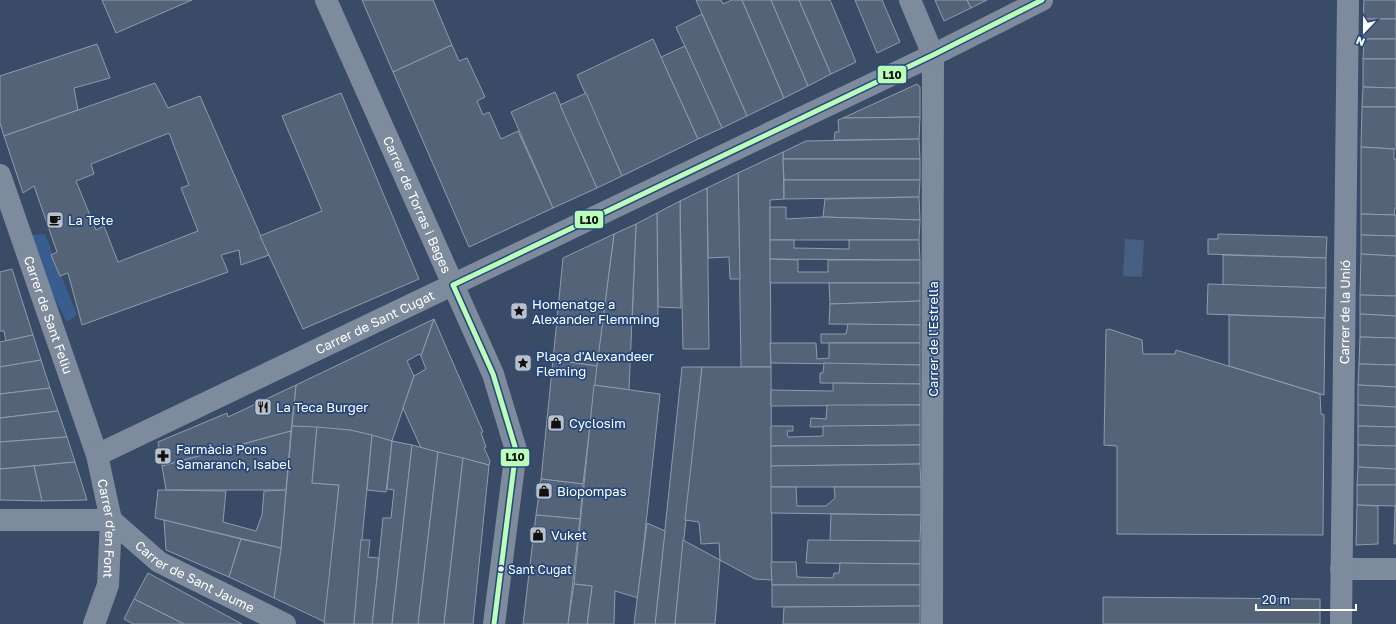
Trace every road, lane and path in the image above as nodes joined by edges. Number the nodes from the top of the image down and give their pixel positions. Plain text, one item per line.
1 (326, 0) edge
2 (910, 0) edge
3 (1042, 0) edge
4 (1348, 0) edge
5 (933, 55) junction
6 (0, 175) edge
7 (453, 285) junction
8 (97, 454) junction
9 (0, 520) edge
10 (111, 520) junction
11 (1340, 569) junction
12 (1396, 569) edge
13 (94, 624) edge
14 (285, 624) edge
15 (494, 624) edge
16 (932, 624) edge
17 (1340, 624) edge

1 - 7 street, Carrer de Torras i Bages
2 - 5 street
3 - 5 street, Carrer de Sant Cugat
4 - 11 street, Carrer de la Unió
5 - 7 street, Carrer de Sant Cugat
5 - 16 street, Carrer de l'Estrella
6 - 8 street, Carrer de Sant Feliu
7 - 8 street, Carrer de Sant Cugat
7 - 15 street, Carrer de Torras i Bages
8 - 10 street, Carrer d'en Font
9 - 10 street
10 - 13 street, Carrer d'en Font
10 - 14 street, Carrer de Sant Jaume
11 - 12 street
11 - 17 street, Carrer de la Unió

